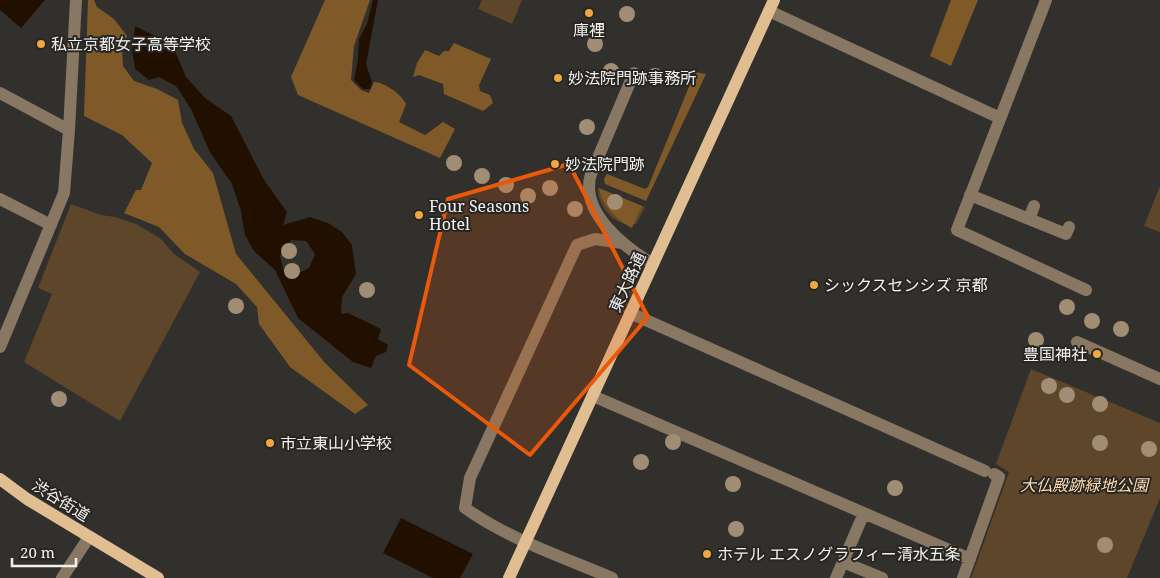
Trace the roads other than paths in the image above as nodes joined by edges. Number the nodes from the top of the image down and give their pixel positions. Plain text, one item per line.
1 (76, 0) edge
2 (1046, 0) edge
3 (771, 6) edge
4 (634, 73) dead end
5 (0, 93) edge
6 (1000, 118) junction
7 (69, 130) junction
8 (970, 196) junction
9 (0, 199) edge
10 (1034, 206) dead end
11 (1029, 219) junction
12 (51, 225) junction
13 (1069, 228) dead end
14 (622, 244) junction
15 (653, 264) junction
16 (1086, 290) dead end
17 (630, 313) junction
18 (1077, 342) dead end
19 (0, 346) edge
20 (1160, 379) edge
21 (593, 396) junction
22 (0, 479) edge
23 (864, 513) junction
24 (89, 537) junction
25 (526, 541) junction
26 (970, 558) junction
27 (843, 562) junction
28 (62, 578) edge
29 (158, 578) edge
30 (509, 578) edge
31 (612, 578) edge
32 (836, 578) edge
33 (882, 578) edge
34 (963, 578) edge

1 - 7 street
2 - 6 street
3 - 6 street
3 - 15 main road, 東大路通
4 - 14 street
5 - 7 street
6 - 8 street
7 - 12 street
8 - 11 street
8 - 16 street
9 - 12 street
10 - 11 street
11 - 13 street
12 - 19 street
14 - 15 street
14 - 25 street
15 - 17 main road, 東大路通
17 - 21 main road, 東大路通
17 - 26 street
18 - 20 street
21 - 23 street
21 - 25 main road, 東大路通
22 - 24 main road, 渋谷街道
23 - 26 street
23 - 27 street
24 - 28 street
24 - 29 main road, 渋谷街道
25 - 30 main road, 東大路通
25 - 31 street
26 - 34 street
27 - 32 street
27 - 33 street

